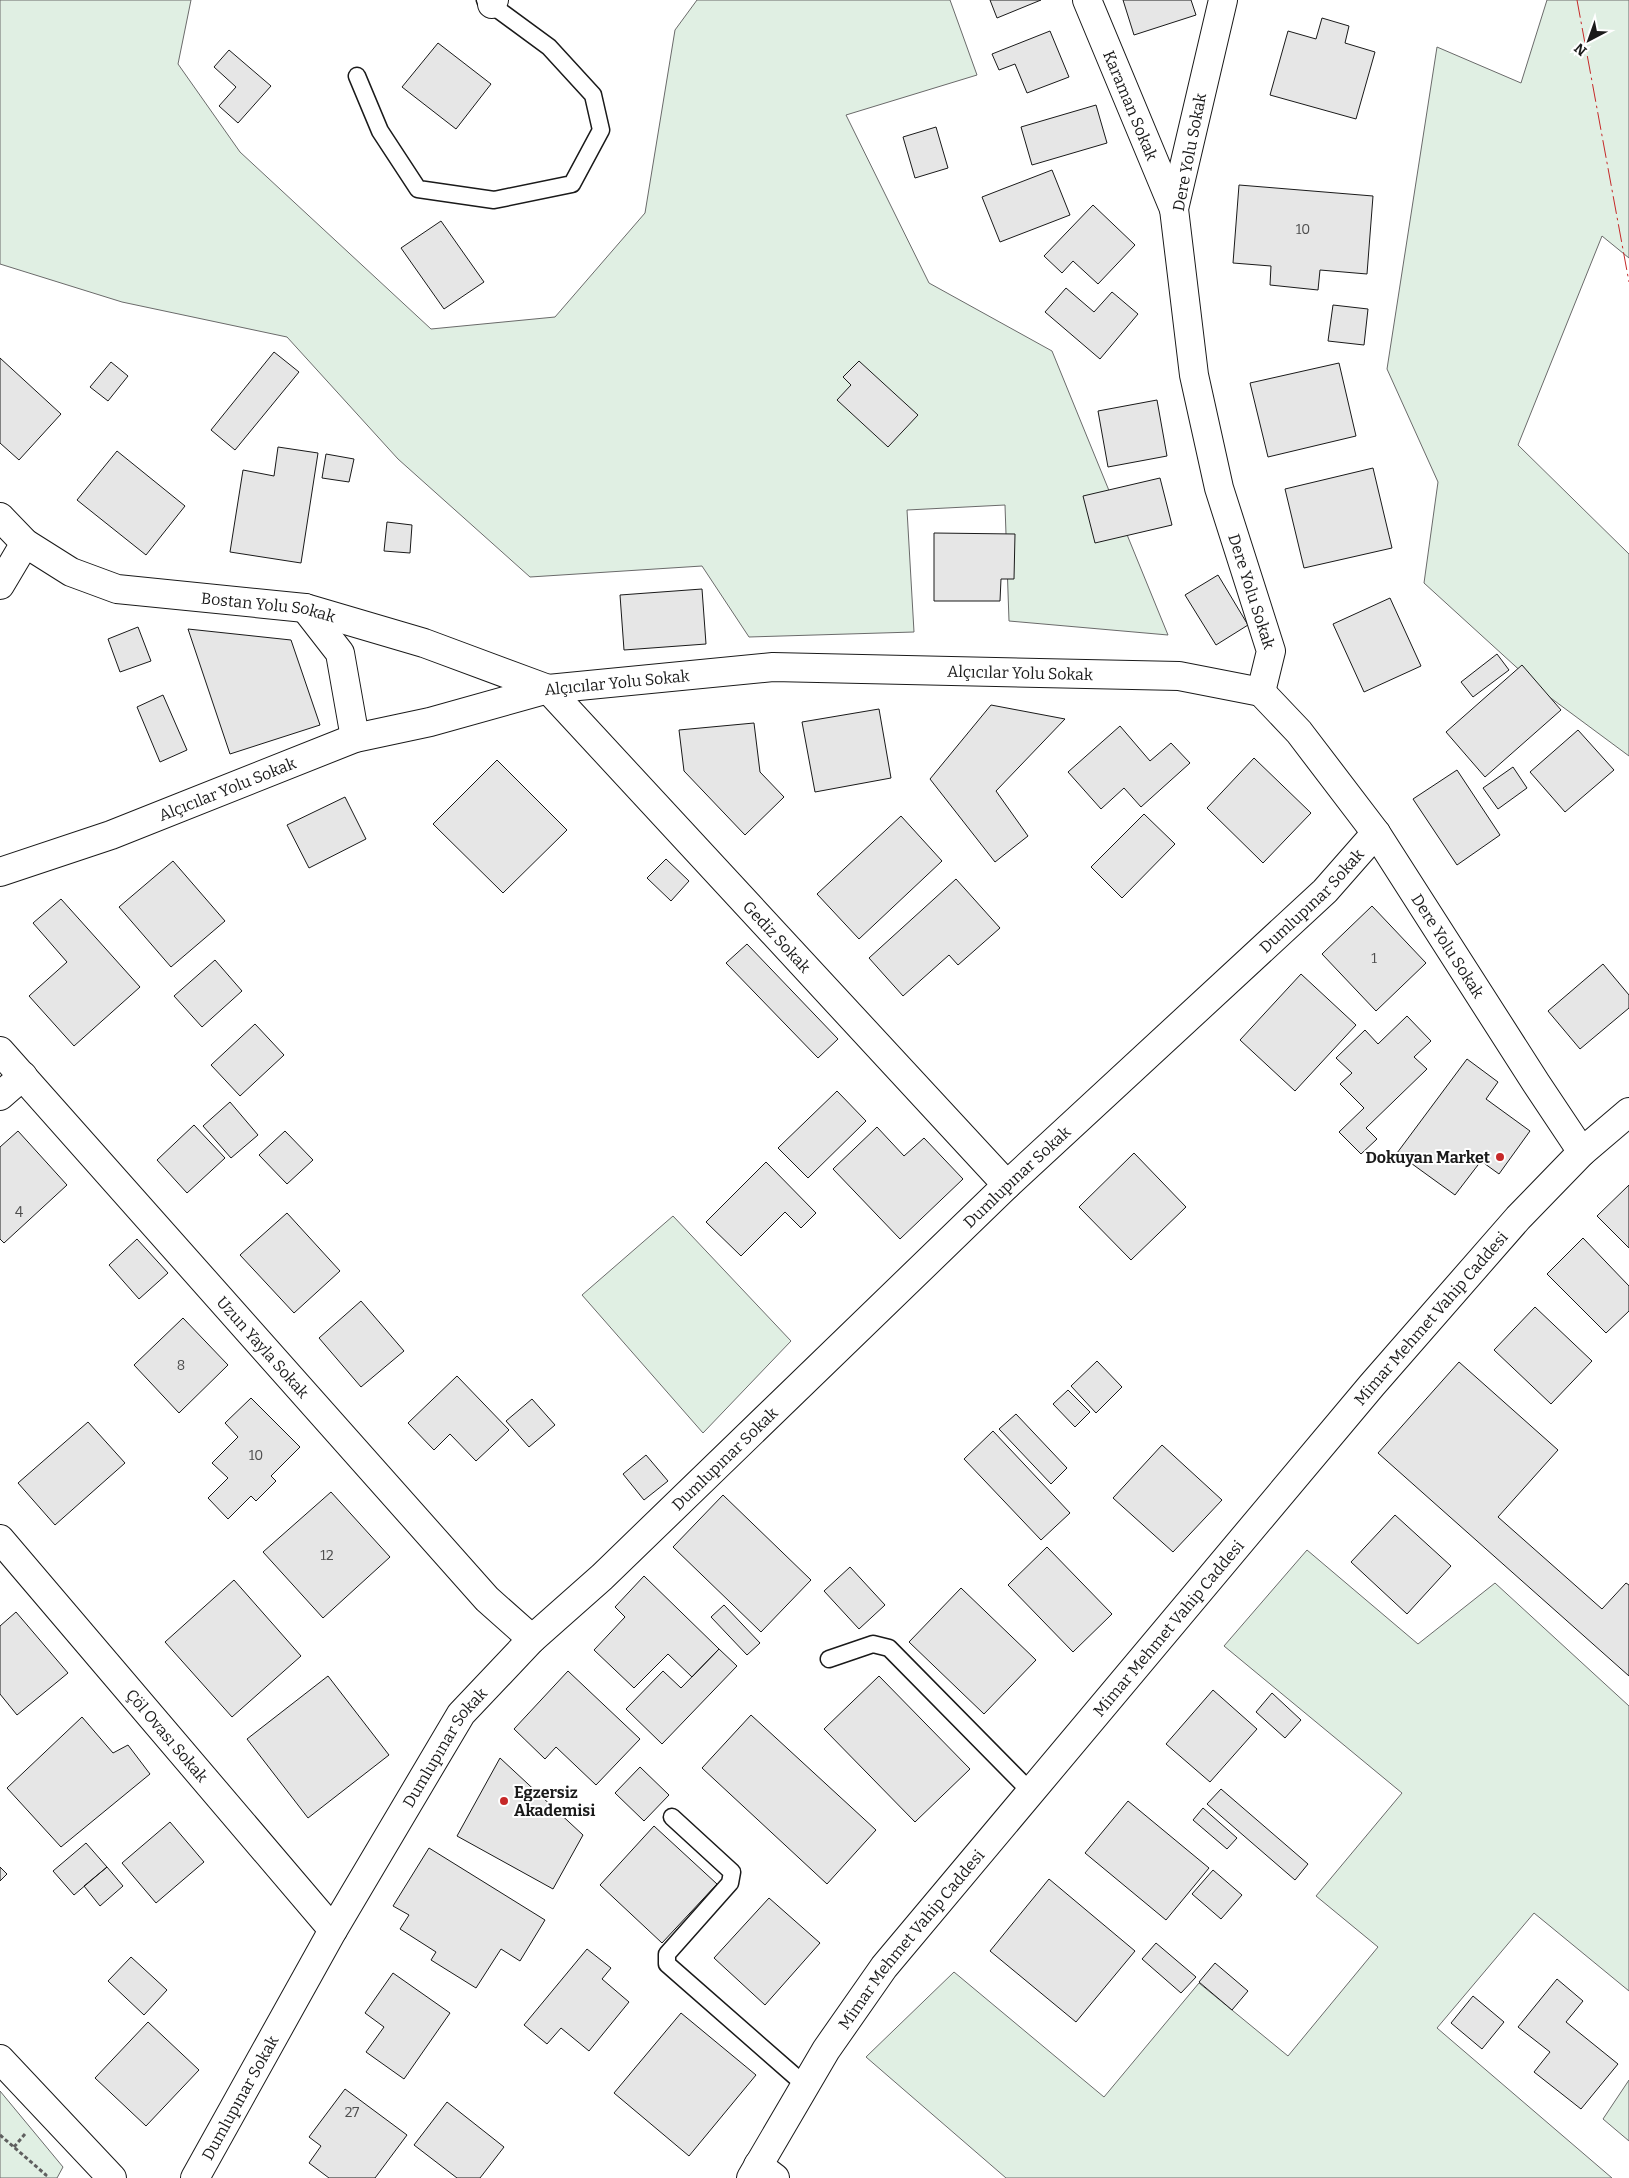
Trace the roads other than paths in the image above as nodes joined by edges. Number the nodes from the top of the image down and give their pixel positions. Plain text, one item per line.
1 (1087, 0) edge
2 (1223, 0) edge
3 (490, 1) edge
4 (356, 76) dead end
5 (1174, 209) junction
6 (0, 517) edge
7 (25, 543) junction
8 (0, 585) edge
9 (305, 608) junction
10 (548, 689) junction
11 (1261, 692) junction
12 (356, 738) junction
13 (1376, 832) junction
14 (0, 872) edge
15 (0, 1051) edge
16 (23, 1076) junction
17 (0, 1096) edge
18 (1629, 1112) edge
19 (1582, 1152) junction
20 (1007, 1185) junction
21 (0, 1539) edge
22 (532, 1639) junction
23 (829, 1659) dead end
24 (1031, 1792) junction
25 (672, 1817) dead end
26 (333, 1930) junction
27 (0, 2059) edge
28 (805, 2085) junction
29 (762, 2174) edge
30 (112, 2178) edge
31 (194, 2178) edge

1 - 5 street, Karaman Sokak
2 - 5 street, Dere Yolu Sokak
3 - 4 lane
5 - 11 street, Dere Yolu Sokak
6 - 7 street, Bostan Yolu Sokak
7 - 8 street
7 - 9 street, Bostan Yolu Sokak
9 - 10 street, Bostan Yolu Sokak
9 - 12 street
10 - 11 street, Alçıcılar Yolu Sokak
10 - 12 street, Alçıcılar Yolu Sokak
10 - 20 street, Gediz Sokak
11 - 13 street, Dere Yolu Sokak
12 - 14 street, Alçıcılar Yolu Sokak
13 - 19 street, Dere Yolu Sokak
13 - 20 street, Dumlupınar Sokak
15 - 16 street, Uzun Yayla Sokak
16 - 17 street
16 - 22 street, Uzun Yayla Sokak
18 - 19 street, Mimar Mehmet Vahip Caddesi
19 - 24 street, Mimar Mehmet Vahip Caddesi
20 - 22 street, Dumlupınar Sokak
21 - 26 street, Çöl Ovası Sokak
22 - 26 street, Dumlupınar Sokak
23 - 24 lane
24 - 28 street, Mimar Mehmet Vahip Caddesi
25 - 28 lane
26 - 31 street, Dumlupınar Sokak
27 - 30 street
28 - 29 street, Mimar Mehmet Vahip Caddesi

